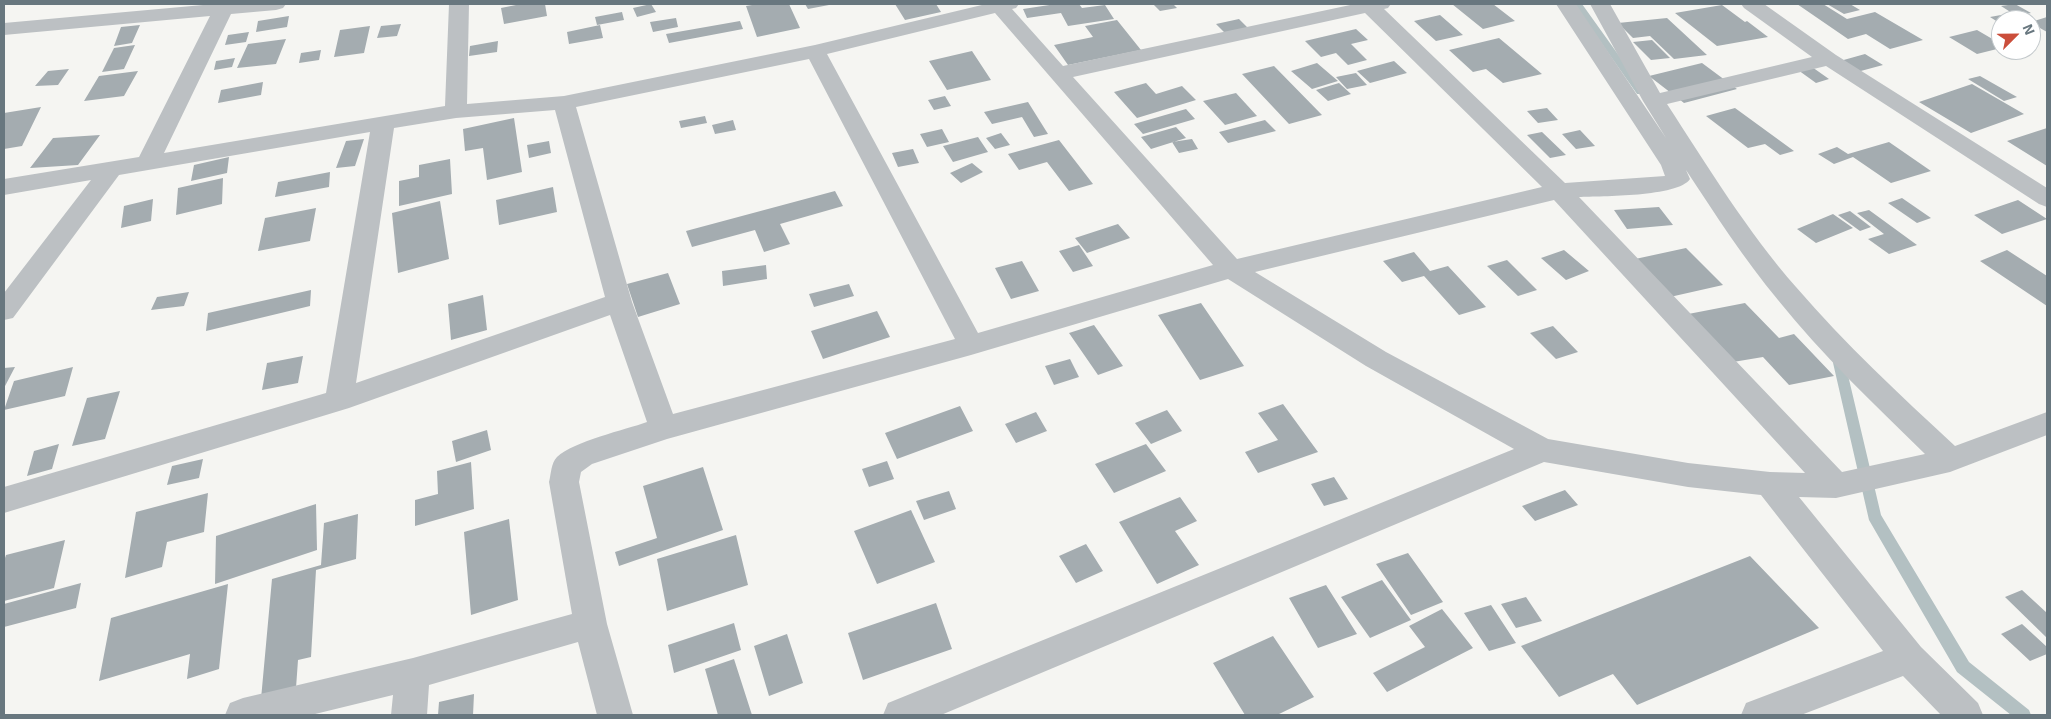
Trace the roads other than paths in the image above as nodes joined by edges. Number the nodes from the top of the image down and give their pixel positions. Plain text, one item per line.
1 (276, 4) edge
2 (459, 4) edge
3 (1002, 4) edge
4 (1566, 4) edge
5 (1600, 4) edge
6 (1751, 4) edge
7 (1375, 5) edge
8 (224, 7) edge
9 (4, 29) edge
10 (815, 51) junction
11 (1830, 59) junction
12 (1060, 73) junction
13 (1654, 100) junction
14 (564, 103) junction
15 (456, 111) junction
16 (383, 124) junction
17 (148, 162) junction
18 (111, 170) junction
19 (4, 187) edge
20 (1558, 191) junction
21 (2047, 199) edge
22 (1231, 269) junction
23 (619, 302) junction
24 (4, 310) edge
25 (971, 345) junction
26 (339, 400) junction
27 (2047, 423) edge
28 (664, 428) junction
29 (1542, 450) junction
30 (1950, 460) junction
31 (1770, 484) junction
32 (1836, 486) junction
33 (4, 500) edge
34 (590, 624) junction
35 (1910, 658) junction
36 (413, 674) junction
37 (243, 715) edge
38 (409, 715) edge
39 (615, 715) edge
40 (901, 715) edge
41 (1759, 715) edge
42 (1965, 715) edge

1 - 8 street
2 - 15 street
3 - 10 street
3 - 12 street
4 - 20 street
5 - 13 street
6 - 11 street
7 - 12 street
7 - 20 street
8 - 9 street
8 - 17 street
10 - 14 street
10 - 25 street
11 - 13 street
11 - 21 street
12 - 22 street
13 - 30 street
14 - 15 street
14 - 23 street
15 - 16 street
16 - 17 street
16 - 26 street
17 - 18 street
18 - 19 street
18 - 24 street
20 - 22 street
20 - 32 street
22 - 25 street
22 - 29 street
23 - 26 street
23 - 28 street
25 - 28 street
26 - 33 street
27 - 30 street
28 - 34 street
29 - 31 street
29 - 40 street
30 - 32 street
31 - 32 street
31 - 35 street
34 - 36 street
34 - 39 street
35 - 41 street
35 - 42 street
36 - 37 street
36 - 38 street

